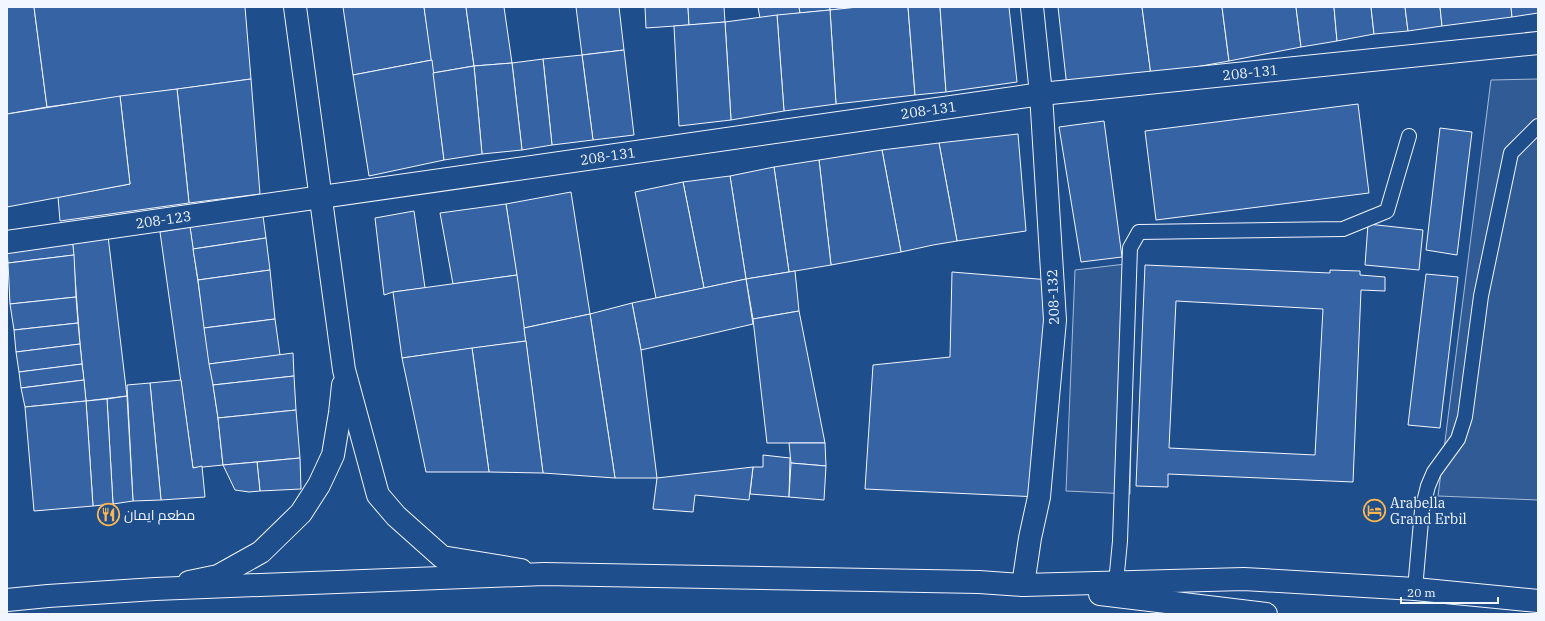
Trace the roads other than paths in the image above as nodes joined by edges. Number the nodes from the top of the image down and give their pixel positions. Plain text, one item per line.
1 (295, 7) edge
2 (1032, 7) edge
3 (1538, 43) edge
4 (1041, 94) junction
5 (1538, 126) edge
6 (1409, 136) dead end
7 (321, 197) junction
8 (7, 242) edge
9 (344, 370) junction
10 (544, 574) junction
11 (1116, 583) junction
12 (1023, 585) junction
13 (7, 589) edge
14 (155, 589) junction
15 (1415, 589) junction
16 (48, 596) junction
17 (7, 600) edge
18 (1538, 601) edge
19 (1266, 614) edge

1 - 7 main road
2 - 4 main road, 208-132
3 - 4 main road, 208-131
4 - 7 main road, 208-131
4 - 12 main road, 208-132
5 - 15 lane
6 - 11 lane
7 - 8 main road, 208-123
7 - 9 main road
9 - 10 main road
9 - 14 main road
10 - 12 main road
10 - 14 main road
11 - 12 main road
11 - 15 main road
12 - 19 main road
13 - 16 main road
14 - 16 main road
15 - 18 main road
16 - 17 main road

